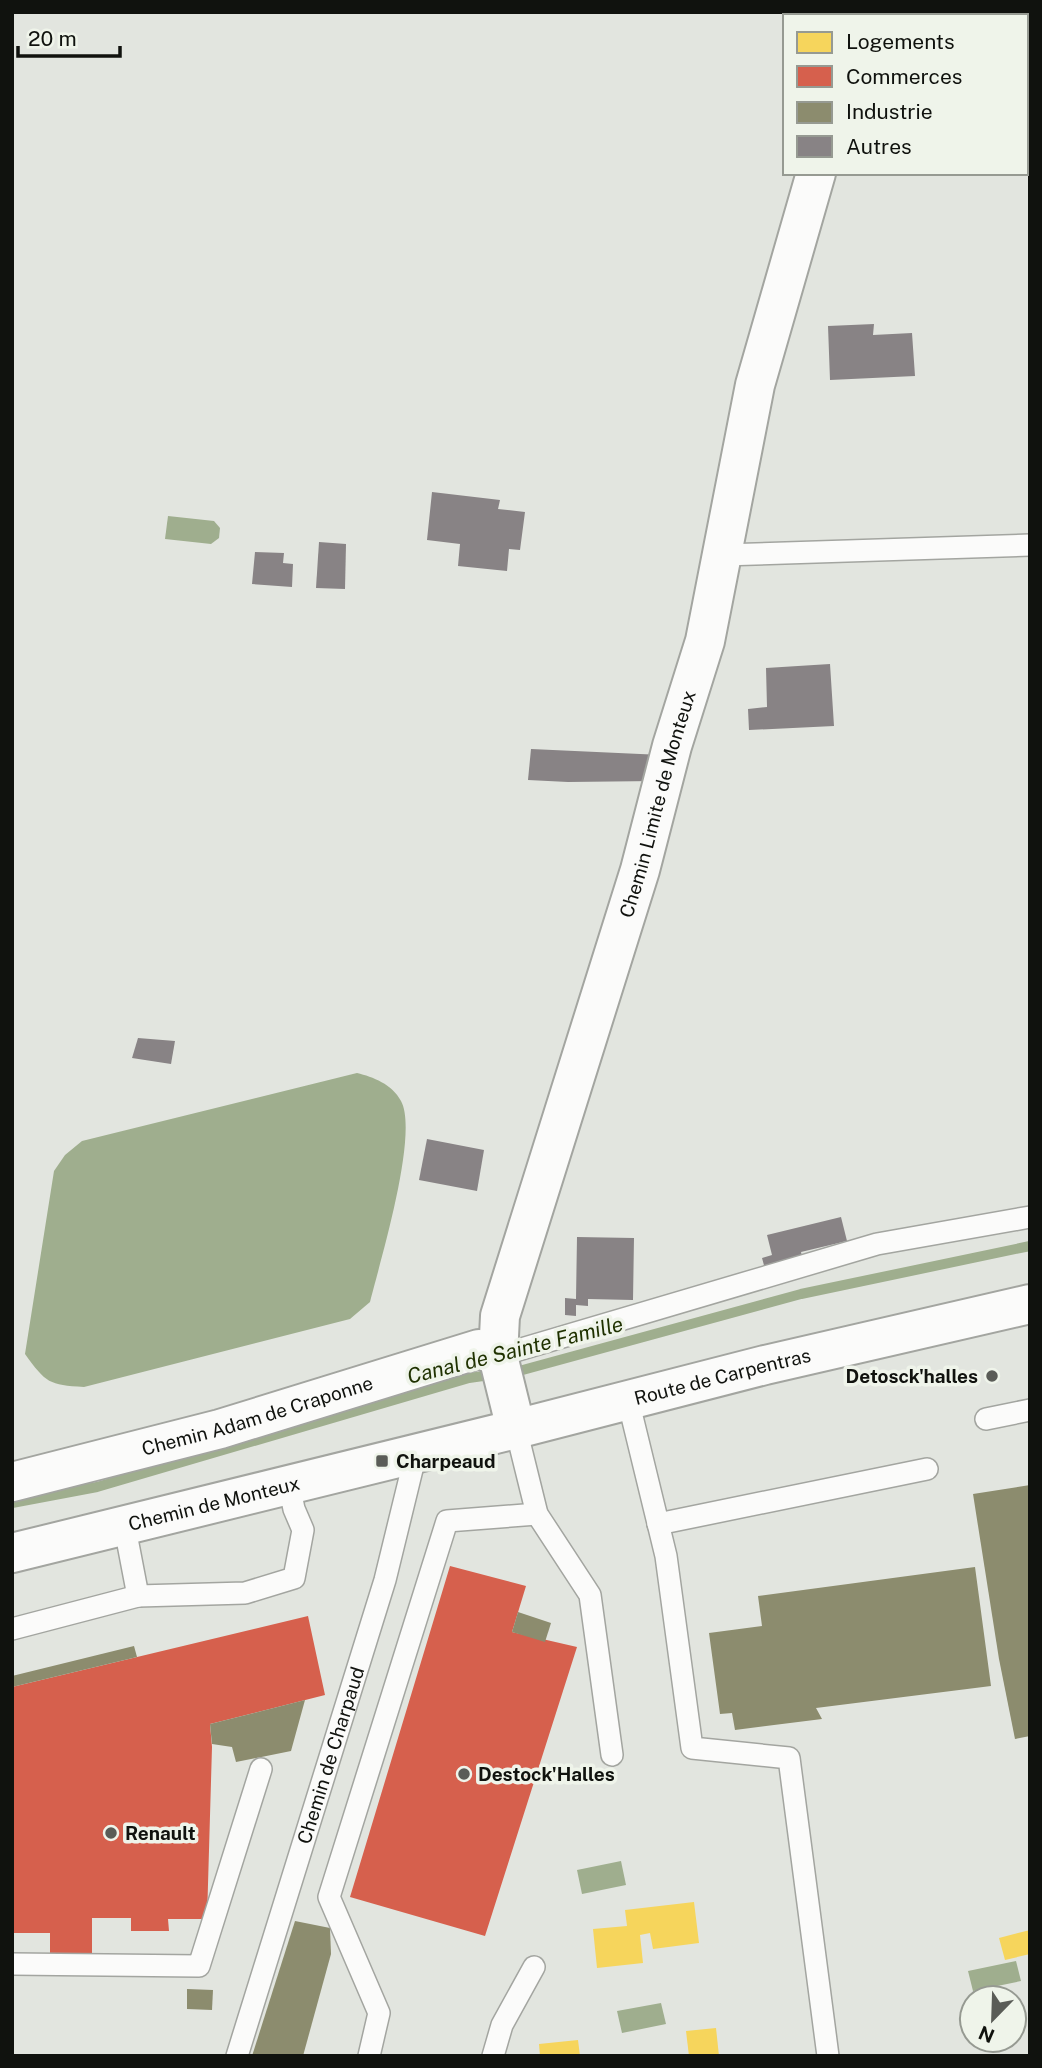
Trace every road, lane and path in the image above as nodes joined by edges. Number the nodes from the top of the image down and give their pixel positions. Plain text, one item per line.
1 (815, 175) edge
2 (1030, 545) edge
3 (722, 555) junction
4 (1030, 1217) edge
5 (1030, 1304) edge
6 (498, 1356) junction
7 (628, 1399) junction
8 (1030, 1410) edge
9 (986, 1419) dead end
10 (516, 1429) junction
11 (416, 1453) junction
12 (927, 1469) dead end
13 (12, 1482) edge
14 (289, 1485) junction
15 (537, 1514) junction
16 (124, 1523) junction
17 (658, 1524) junction
18 (12, 1553) edge
19 (138, 1596) junction
20 (12, 1629) edge
21 (612, 1755) dead end
22 (261, 1769) dead end
23 (12, 1964) edge
24 (534, 1967) dead end
25 (237, 2056) edge
26 (369, 2056) edge
27 (493, 2056) edge
28 (828, 2056) edge

1 - 3 street, Chemin Limite de Monteux
2 - 3 lane
3 - 6 street, Chemin Limite de Monteux
4 - 6 lane
5 - 7 street, Route de Carpentras
6 - 10 street, Chemin Limite de Monteux
6 - 13 street, Chemin Adam de Craponne
7 - 10 street, Route de Carpentras
7 - 17 lane
8 - 9 lane
10 - 11 street, Route de Carpentras
10 - 15 lane
11 - 14 street, Chemin de Monteux
11 - 25 lane, Chemin de Charpaud
12 - 17 lane
14 - 16 street, Chemin de Monteux
14 - 19 lane
15 - 21 lane
15 - 26 lane
16 - 18 street, Chemin de Monteux
16 - 19 lane
17 - 28 lane
19 - 20 lane
22 - 23 lane
24 - 27 lane

